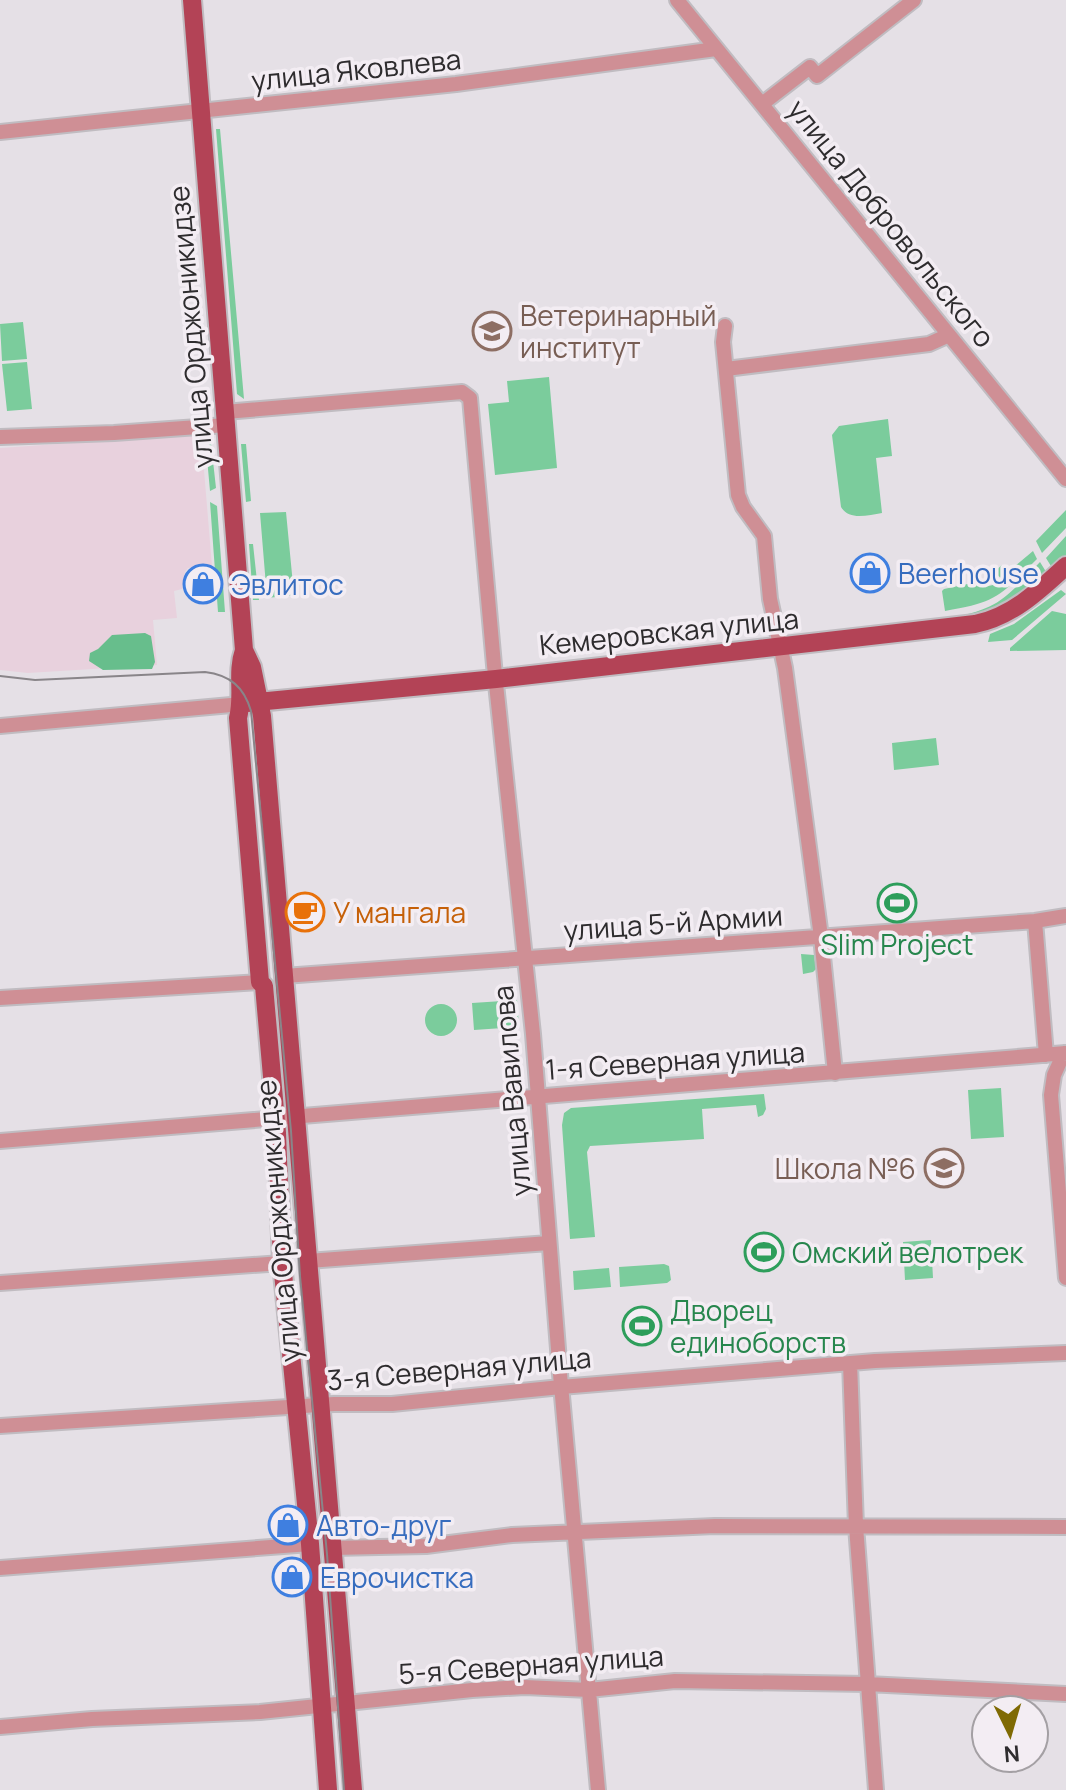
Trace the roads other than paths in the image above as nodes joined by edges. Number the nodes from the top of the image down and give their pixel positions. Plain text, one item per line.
1 (192, 0) edge
2 (677, 0) edge
3 (914, 0) edge
4 (716, 49) junction
5 (762, 104) junction
6 (201, 112) junction
7 (0, 132) edge
8 (725, 326) dead end
9 (949, 335) junction
10 (726, 369) junction
11 (225, 419) junction
12 (0, 437) edge
13 (1066, 479) edge
14 (1066, 566) edge
15 (781, 646) junction
16 (496, 679) junction
17 (250, 703) junction
18 (0, 726) edge
19 (1066, 916) edge
20 (1035, 921) junction
21 (821, 937) junction
22 (525, 959) junction
23 (284, 976) junction
24 (260, 982) junction
25 (0, 998) edge
26 (1065, 1053) edge
27 (1046, 1055) junction
28 (835, 1073) junction
29 (538, 1096) junction
30 (296, 1116) junction
31 (275, 1118) junction
32 (0, 1141) edge
33 (549, 1243) junction
34 (308, 1261) junction
35 (282, 1263) junction
36 (1066, 1278) edge
37 (0, 1283) edge
38 (1066, 1353) edge
39 (850, 1363) junction
40 (1066, 1363) edge
41 (561, 1387) junction
42 (320, 1405) junction
43 (298, 1407) junction
44 (0, 1426) edge
45 (856, 1526) junction
46 (1066, 1527) edge
47 (574, 1532) junction
48 (310, 1544) junction
49 (332, 1548) junction
50 (0, 1568) edge
51 (867, 1684) junction
52 (589, 1690) junction
53 (1066, 1694) edge
54 (346, 1704) junction
55 (322, 1706) junction
56 (0, 1727) edge
57 (328, 1790) edge
58 (353, 1790) edge
59 (598, 1790) edge
60 (876, 1790) edge

1 - 6 main road, улица Орджоникидзе
2 - 4 street, улица Добровольского
3 - 5 street
4 - 5 street, улица Добровольского
4 - 6 street, улица Яковлева
5 - 9 street, улица Добровольского
6 - 7 street, улица Яковлева
6 - 11 main road, улица Орджоникидзе
8 - 10 street
9 - 10 street
9 - 13 street, улица Добровольского
10 - 15 street
11 - 12 street
11 - 16 street, улица Вавилова
11 - 17 main road, улица Орджоникидзе
14 - 15 main road, Кемеровская улица
15 - 16 main road, Кемеровская улица
15 - 21 street
16 - 17 main road, Кемеровская улица
16 - 22 street, улица Вавилова
17 - 18 street, Кемеровская улица
17 - 23 main road, улица Орджоникидзе
17 - 24 main road, улица Орджоникидзе
19 - 20 street, улица 5-й Армии
20 - 21 street, улица 5-й Армии
20 - 27 street
21 - 22 street, улица 5-й Армии
21 - 28 street
22 - 23 street, улица 5-й Армии
22 - 29 street, улица Вавилова
23 - 30 main road, улица Орджоникидзе
24 - 25 street
24 - 31 main road, улица Орджоникидзе
26 - 27 street, 1-я Северная улица
26 - 36 street
27 - 28 street, 1-я Северная улица
28 - 29 street, 1-я Северная улица
29 - 30 street, 1-я Северная улица
29 - 33 street, улица Вавилова
30 - 31 street, 1-я Северная улица
30 - 34 main road, улица Орджоникидзе
31 - 32 street, 1-я Северная улица
31 - 35 main road, улица Орджоникидзе
33 - 34 street
33 - 41 street, улица Вавилова
34 - 42 main road, улица Орджоникидзе
35 - 37 street
35 - 43 main road, улица Орджоникидзе
38 - 39 street, 3-я Северная улица
38 - 40 street
39 - 41 street, 3-я Северная улица
39 - 45 street
41 - 42 street, 3-я Северная улица
41 - 47 street, улица Вавилова
42 - 43 street, 3-я Северная улица
42 - 49 main road, улица Орджоникидзе
43 - 44 street, 3-я Северная улица
43 - 48 main road, улица Орджоникидзе
45 - 46 street
45 - 47 street
45 - 51 street
47 - 49 street
47 - 52 street, улица Вавилова
48 - 50 street
48 - 55 main road, улица Орджоникидзе
49 - 54 main road, улица Орджоникидзе
51 - 52 street, 5-я Северная улица
51 - 53 street, 5-я Северная улица
51 - 60 street
52 - 54 street, 5-я Северная улица
52 - 59 street, улица Вавилова
54 - 55 street, 5-я Северная улица
54 - 58 main road, улица Орджоникидзе
55 - 56 street, 5-я Северная улица
55 - 57 main road, улица Орджоникидзе

